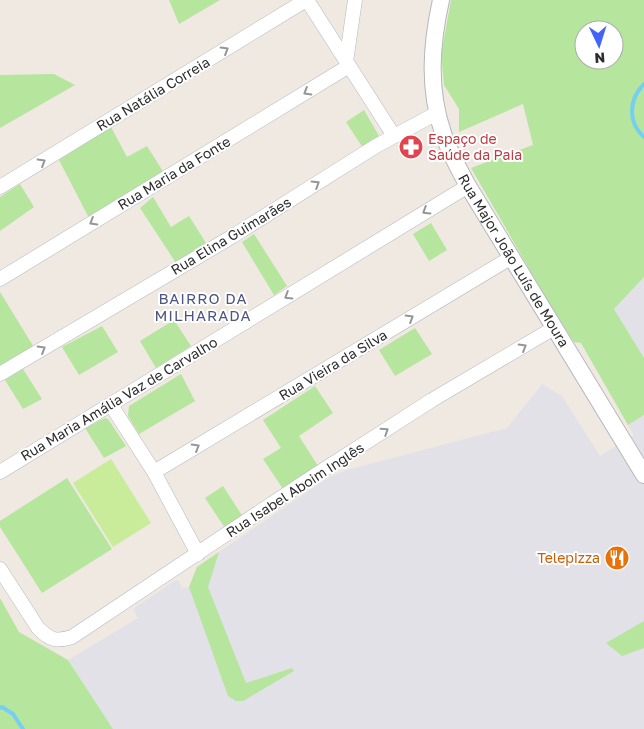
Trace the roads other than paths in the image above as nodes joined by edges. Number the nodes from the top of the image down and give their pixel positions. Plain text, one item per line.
1 (307, 0) edge
2 (355, 0) edge
3 (441, 0) edge
4 (347, 64) junction
5 (437, 113) junction
6 (394, 136) junction
7 (468, 186) junction
8 (0, 187) edge
9 (512, 257) junction
10 (0, 279) edge
11 (554, 328) junction
12 (0, 374) edge
13 (111, 405) junction
14 (0, 472) edge
15 (154, 472) junction
16 (644, 476) edge
17 (198, 554) junction
18 (0, 569) edge

1 - 4 street
8 -> 1 street, Rua Natália Correia
2 - 4 street
3 - 5 street, Rua Major João Luís de Moura
4 - 6 street
4 -> 10 street, Rua Maria da Fonte
5 - 6 street, Rua Elina Guimarães
5 - 7 street, Rua Major João Luís de Moura
12 -> 6 street, Rua Elina Guimarães
7 - 9 street, Rua Major João Luís de Moura
7 -> 13 street, Rua Maria Amália Vaz de Carvalho
9 - 11 street, Rua Major João Luís de Moura
15 -> 9 street, Rua Vieira da Silva
11 - 16 street, Rua Major João Luís de Moura
17 -> 11 street, Rua Isabel Aboim Inglês
13 - 14 street, Rua Maria Amália Vaz de Carvalho
13 - 15 street
15 - 17 street
17 - 18 street, Rua Isabel Aboim Inglês

